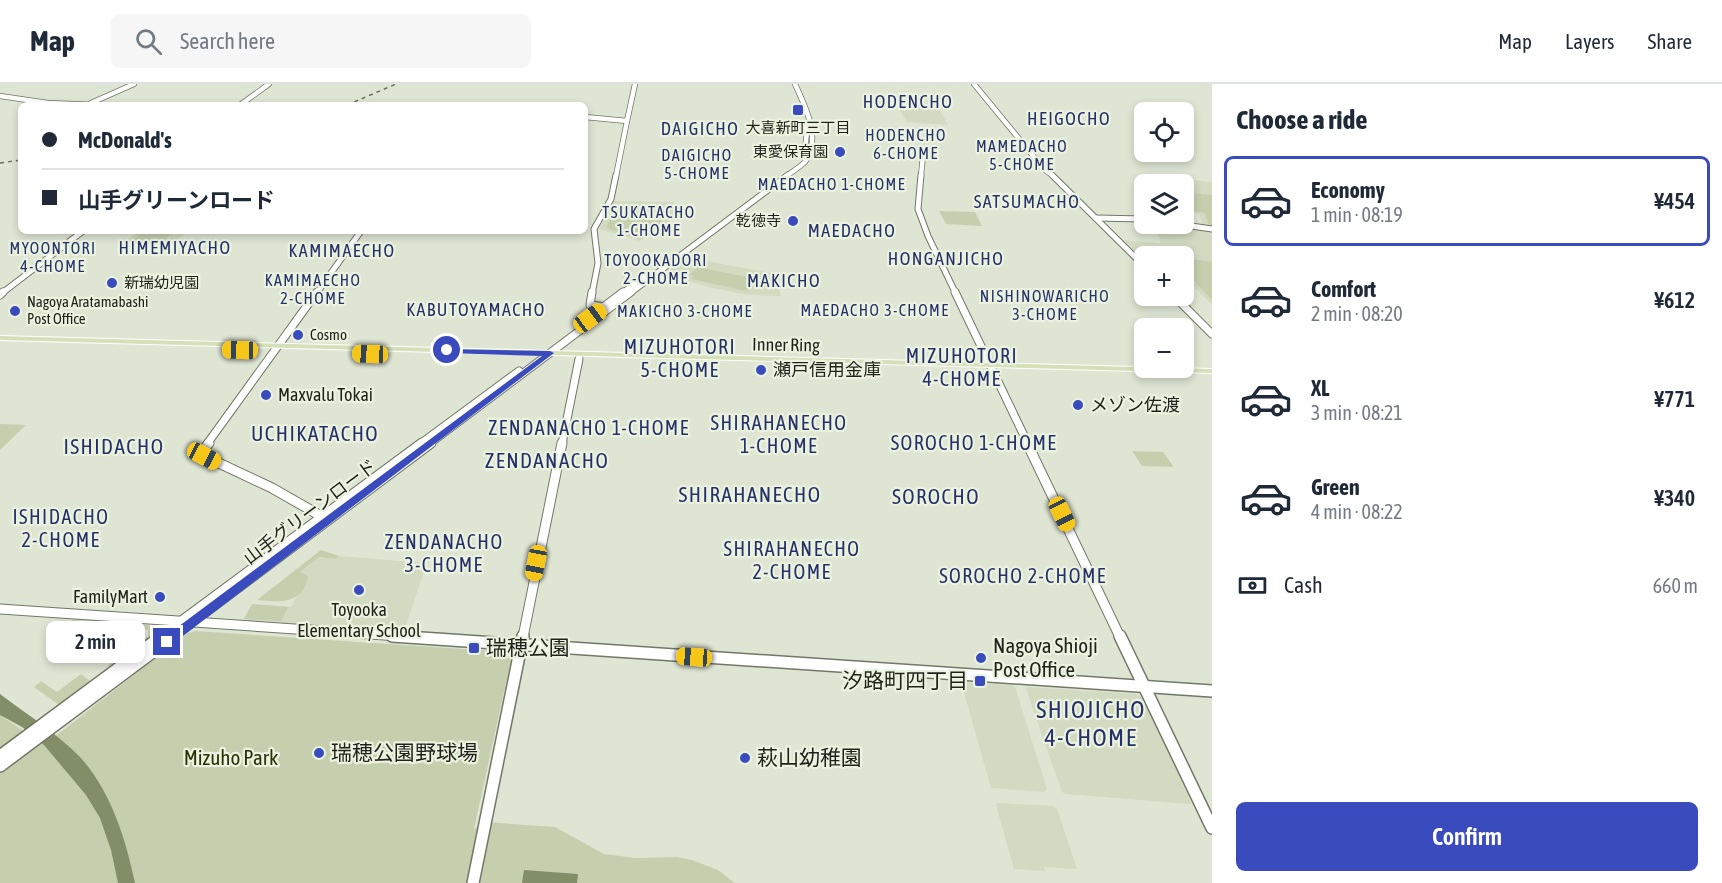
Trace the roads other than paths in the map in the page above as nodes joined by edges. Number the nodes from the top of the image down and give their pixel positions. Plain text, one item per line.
1 (134, 84) edge
2 (269, 84) edge
3 (274, 84) edge
4 (635, 84) edge
5 (793, 84) edge
6 (974, 84) edge
7 (980, 84) edge
8 (0, 96) edge
9 (42, 102) edge
10 (95, 102) edge
11 (244, 102) edge
12 (252, 102) edge
13 (588, 117) edge
14 (627, 121) junction
15 (923, 155) dead end
16 (1052, 174) junction
17 (1096, 218) junction
18 (1134, 219) edge
19 (1194, 226) edge
20 (1212, 229) edge
21 (71, 234) edge
22 (79, 234) edge
23 (359, 234) edge
24 (1134, 256) edge
25 (0, 289) edge
26 (0, 295) edge
27 (616, 306) junction
28 (1184, 306) edge
29 (604, 307) junction
30 (1212, 334) edge
31 (0, 338) edge
32 (0, 343) edge
33 (276, 348) junction
34 (543, 356) junction
35 (579, 359) junction
36 (992, 367) junction
37 (1212, 371) edge
38 (1212, 376) edge
39 (321, 516) junction
40 (0, 609) edge
41 (179, 623) junction
42 (191, 623) junction
43 (521, 645) junction
44 (1145, 687) junction
45 (1212, 691) edge
46 (58, 719) junction
47 (20, 747) junction
48 (0, 756) edge
49 (0, 766) edge
50 (1212, 828) edge
51 (473, 883) edge

1 - 10 street
2 - 11 street
3 - 12 street
4 - 14 street
5 - 27 street, 山手グリーンロード
5 - 29 street, 山手グリーンロード
6 - 16 street
7 - 16 street
8 - 9 street
13 - 14 street
14 - 29 street
15 - 36 street
16 - 17 street
17 - 18 street
17 - 24 street
19 - 20 street
21 - 25 street
22 - 26 street
23 - 33 street
27 - 29 street
27 - 34 street, 山手グリーンロード
28 - 30 street
29 - 34 street, 山手グリーンロード
31 - 33 main road, Inner Ring
32 - 33 main road, Inner Ring
33 - 34 main road, Inner Ring
33 - 39 street
34 - 35 main road, Inner Ring
34 - 36 main road, Inner Ring
34 - 39 street, 山手グリーンロード
34 - 42 street, 山手グリーンロード
35 - 36 main road, Inner Ring
35 - 43 street
36 - 37 main road, Inner Ring
36 - 38 main road, Inner Ring
36 - 44 street
39 - 41 street, 山手グリーンロード
40 - 41 street
41 - 42 street
41 - 46 street, 山手グリーンロード
42 - 43 street
42 - 46 street, 山手グリーンロード
43 - 44 street
43 - 51 street
44 - 45 street
44 - 50 street
46 - 47 street, 山手グリーンロード
47 - 48 street, 山手グリーンロード
47 - 49 street, 山手グリーンロード

